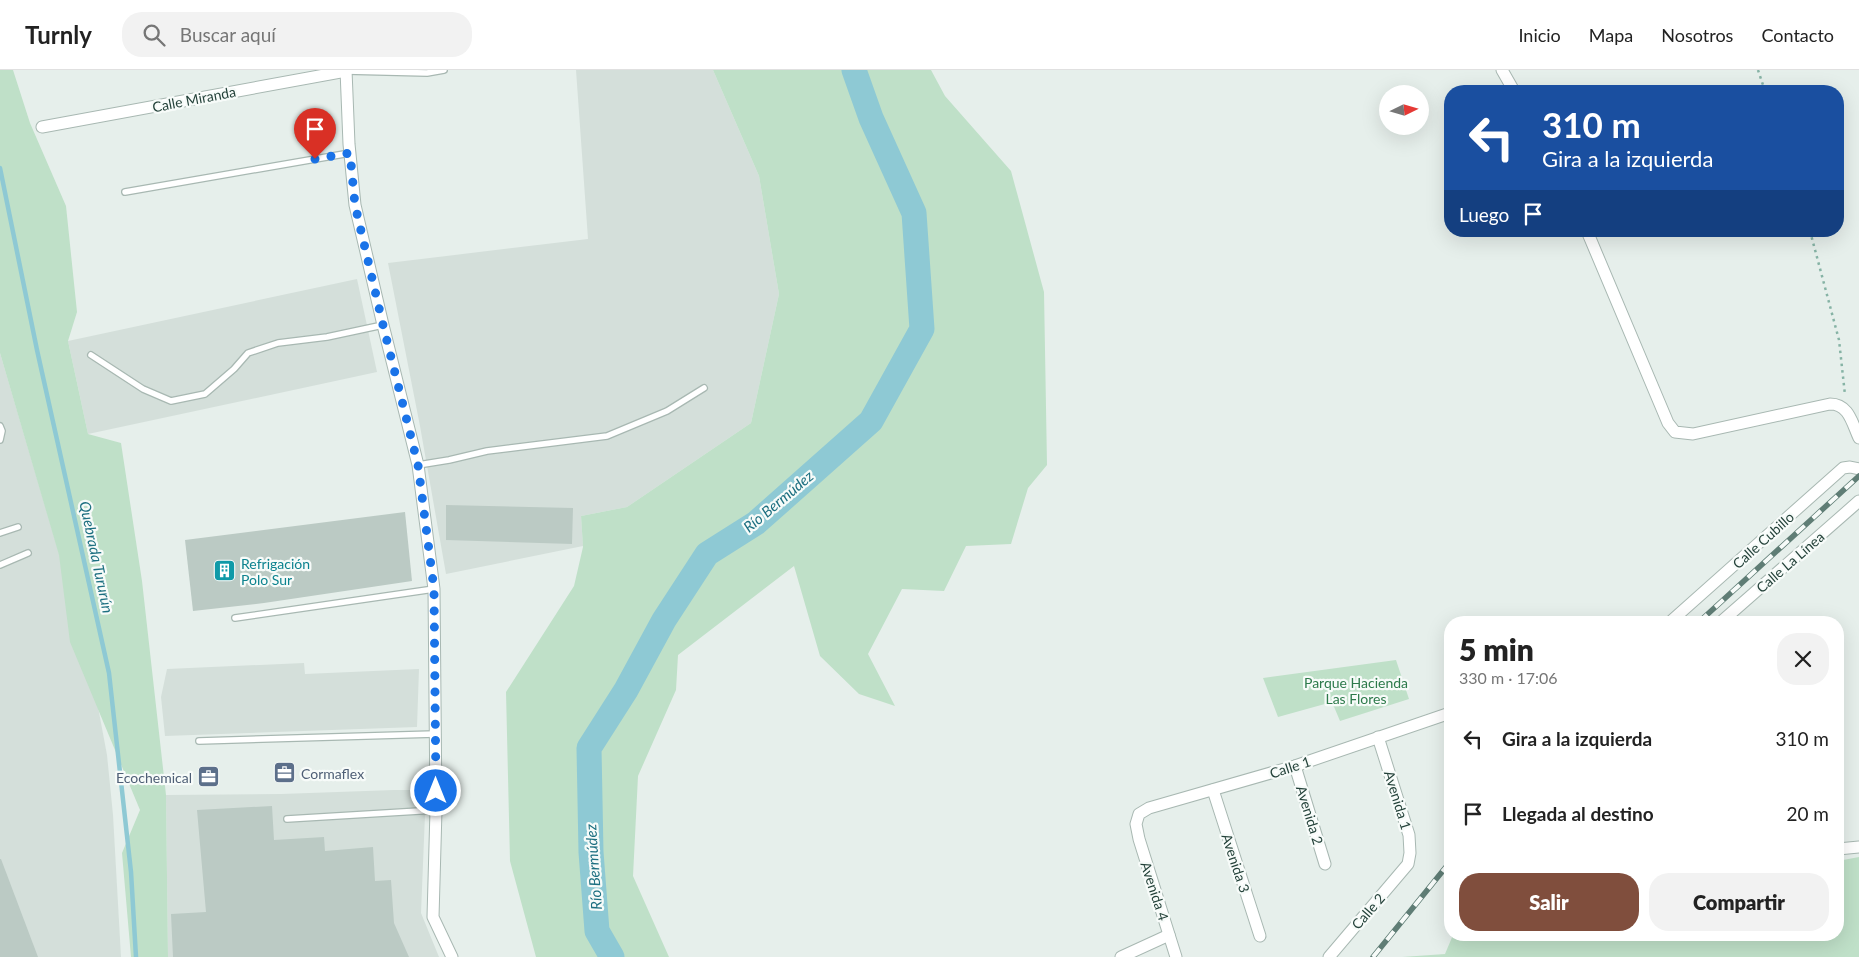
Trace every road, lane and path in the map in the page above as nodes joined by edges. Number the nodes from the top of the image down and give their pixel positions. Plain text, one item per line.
1 (346, 70) edge
2 (444, 70) edge
3 (1502, 70) edge
4 (1758, 70) edge
5 (1511, 85) edge
6 (1763, 85) edge
7 (42, 127) dead end
8 (350, 153) junction
9 (125, 192) dead end
10 (1590, 237) edge
11 (1812, 237) edge
12 (383, 325) junction
13 (92, 355) dead end
14 (704, 388) dead end
15 (1842, 406) junction
16 (0, 426) edge
17 (1859, 438) edge
18 (0, 440) edge
19 (418, 465) junction
20 (1859, 469) edge
21 (1859, 501) edge
22 (18, 527) dead end
23 (0, 533) edge
24 (28, 553) dead end
25 (0, 565) edge
26 (434, 589) junction
27 (1677, 616) edge
28 (1728, 616) edge
29 (235, 618) dead end
30 (1444, 716) edge
31 (435, 734) junction
32 (1378, 737) junction
33 (199, 741) dead end
34 (1295, 766) junction
35 (1213, 790) junction
36 (436, 810) junction
37 (287, 818) dead end
38 (1136, 824) joint
39 (1859, 846) edge
40 (1844, 848) edge
41 (1325, 864) dead end
42 (1408, 864) joint
43 (1169, 935) junction
44 (1260, 936) dead end
45 (452, 957) edge
46 (1121, 957) edge
47 (1176, 957) edge
48 (1328, 957) edge

1 - 2 lane
1 - 7 street, Calle Miranda
1 - 8 street
3 - 5 street
4 - 6 path
8 - 9 lane
8 - 12 street
10 - 15 street
11 - 15 path
12 - 13 lane
12 - 19 street
14 - 19 lane
15 - 17 street
16 - 18 lane
19 - 26 street
20 - 27 street, Calle Cubillo
21 - 28 street, Calle La Línea
22 - 23 lane
24 - 25 lane
26 - 29 lane
26 - 31 street
30 - 32 street, Calle 1
31 - 33 lane
31 - 36 street
32 - 34 street, Calle 1
32 - 42 street, Avenida 1
34 - 35 street, Calle 1
34 - 41 street, Avenida 2
35 - 38 street, Calle 1
35 - 44 street, Avenida 3
36 - 37 lane
36 - 45 street
38 - 43 street, Avenida 4
39 - 40 street
42 - 48 street, Calle 2
43 - 46 street
43 - 47 street, Avenida 4

